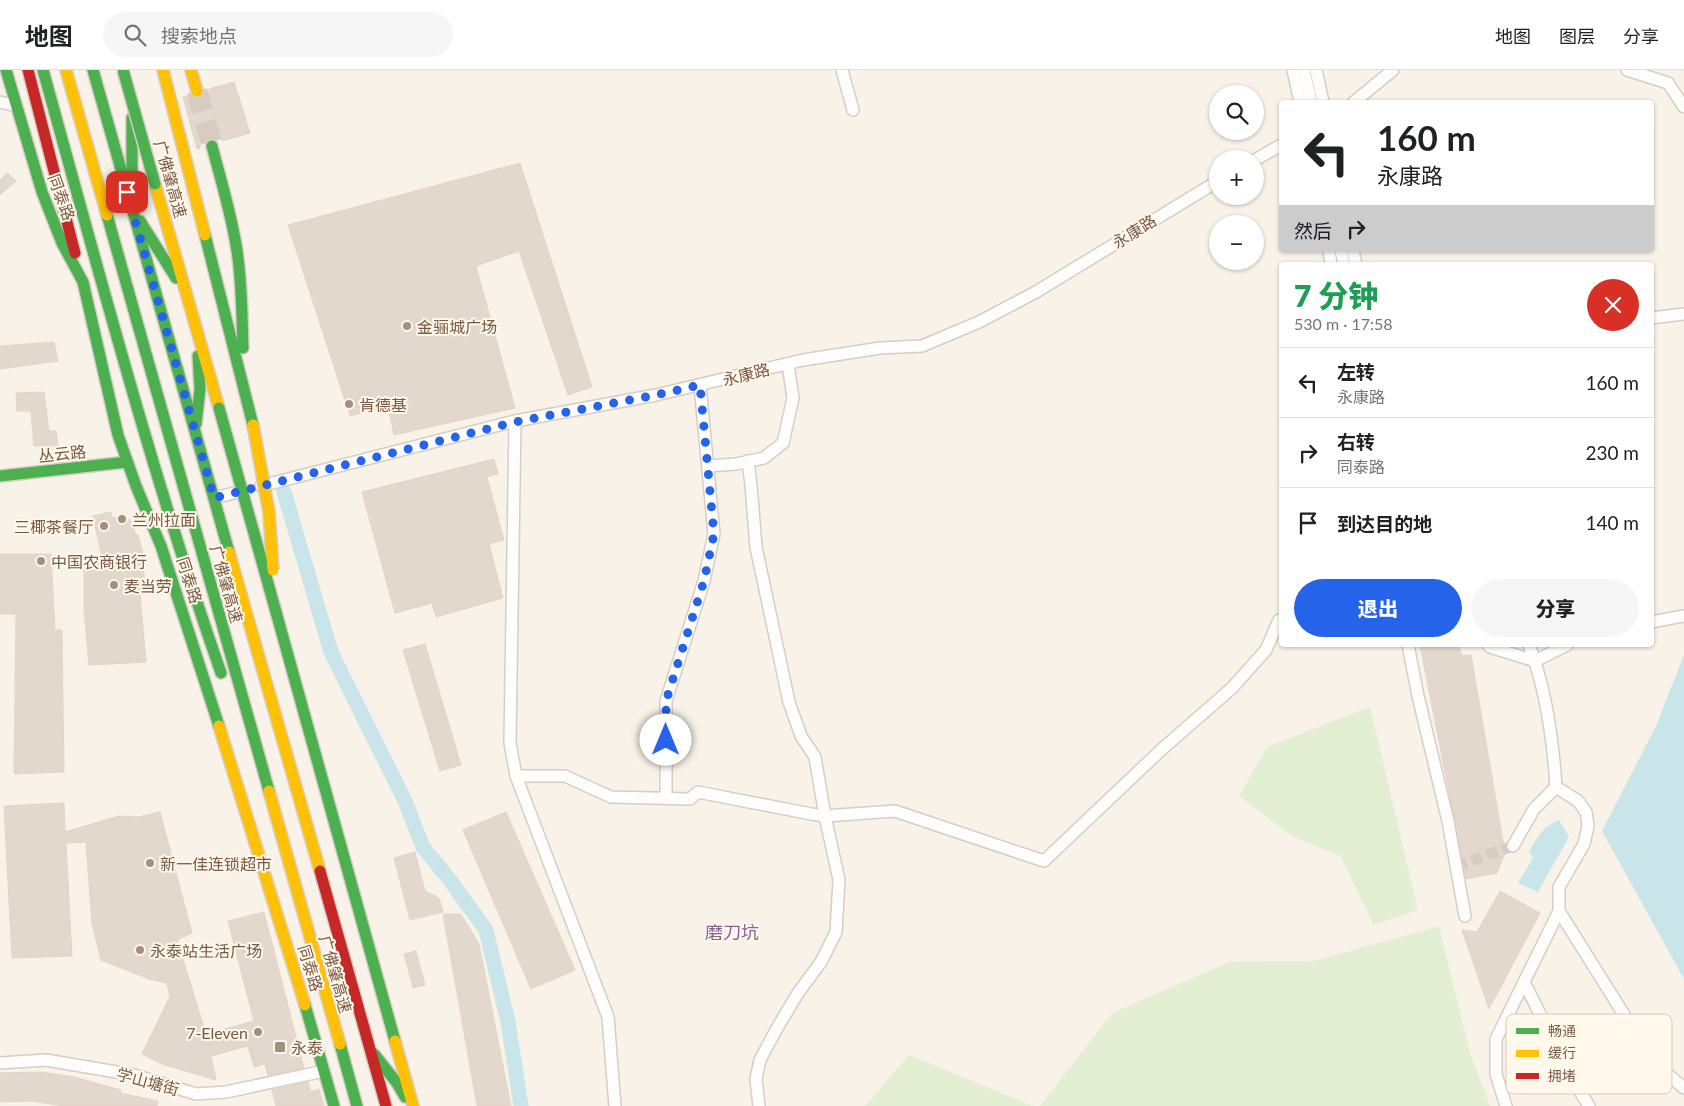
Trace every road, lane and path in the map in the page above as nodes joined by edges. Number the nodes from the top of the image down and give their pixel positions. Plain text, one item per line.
1 (6, 70) edge
2 (28, 70) edge
3 (43, 70) edge
4 (66, 70) edge
5 (93, 70) edge
6 (123, 70) edge
7 (131, 70) edge
8 (163, 70) edge
9 (191, 70) edge
10 (842, 70) edge
11 (1292, 70) edge
12 (1304, 70) edge
13 (1316, 70) edge
14 (1393, 70) edge
15 (1627, 70) edge
16 (197, 91) tunnel mouth
17 (1300, 100) edge
18 (1311, 100) edge
19 (1323, 100) edge
20 (1356, 100) edge
21 (0, 102) edge
22 (17, 106) junction
23 (1684, 106) edge
24 (853, 110) dead end
25 (212, 146) tunnel mouth
26 (1279, 146) edge
27 (1264, 155) edge
28 (1209, 186) edge
29 (132, 208) junction
30 (83, 282) junction
31 (1684, 314) edge
32 (1654, 318) edge
33 (788, 364) junction
34 (700, 385) junction
35 (515, 422) junction
36 (253, 426) junction
37 (195, 434) junction
38 (127, 462) junction
39 (748, 462) junction
40 (708, 466) junction
41 (0, 476) edge
42 (214, 498) junction
43 (276, 612) junction
44 (1684, 616) edge
45 (1279, 620) dead end
46 (1654, 621) edge
47 (1408, 647) edge
48 (1490, 647) edge
49 (1530, 647) edge
50 (1563, 647) edge
51 (1535, 660) junction
52 (226, 687) dead end
53 (233, 706) dead end
54 (516, 776) junction
55 (1556, 787) junction
56 (666, 798) junction
57 (825, 816) junction
58 (280, 836) junction
59 (1513, 846) tunnel mouth
60 (1559, 911) junction
61 (277, 913) junction
62 (1465, 916) dead end
63 (1524, 982) junction
64 (1508, 1014) edge
65 (1540, 1014) edge
66 (1624, 1014) edge
67 (1506, 1019) edge
68 (370, 1050) junction
69 (0, 1063) edge
70 (324, 1071) junction
71 (1672, 1078) edge
72 (1684, 1088) edge
73 (1582, 1094) edge
74 (334, 1106) edge
75 (357, 1106) edge
76 (386, 1106) edge
77 (408, 1106) edge
78 (413, 1106) edge
79 (615, 1106) edge
80 (759, 1106) edge
81 (1506, 1106) edge
82 (1589, 1106) edge

1 - 22 main road, 同泰路
2 - 30 main road
3 - 52 main road
4 - 58 main road, 广佛肇高速
5 - 29 main road
6 - 43 main road, 广佛肇高速, bridge
7 - 29 main road
8 - 36 main road
9 - 16 main road
10 - 24 street
11 - 17 street
12 - 18 street
13 - 19 street
14 - 20 street
15 - 23 street
21 - 22 street
22 - 30 main road, 同泰路
25 - 36 main road
26 - 27 street
28 - 33 street, 永康路
29 - 37 main road
29 - 37 main road
30 - 38 main road, 同泰路
31 - 32 street
33 - 34 street, 永康路
33 - 39 street
34 - 35 street, 永康路
34 - 40 street
35 - 42 street, 永康路
35 - 54 street
36 - 43 main road, bridge
37 - 42 main road
38 - 41 main road, 丛云路
38 - 61 main road, 同泰路
39 - 40 street
39 - 57 street
40 - 56 street
42 - 68 main road
43 - 78 main road, 广佛肇高速
44 - 46 street
45 - 57 street
47 - 62 street
48 - 51 street
49 - 51 street
50 - 51 street
51 - 55 street
53 - 58 main road
54 - 56 street
54 - 79 street
55 - 59 street
55 - 60 street
56 - 57 street
57 - 80 street
58 - 75 main road, 广佛肇高速
60 - 63 street
60 - 66 street
61 - 70 main road, 同泰路
61 - 75 main road
63 - 64 street
63 - 65 street
67 - 81 street
68 - 76 main road
68 - 77 main road
69 - 70 street, 学山塘街
70 - 74 main road, 同泰路
71 - 72 street
73 - 82 street

